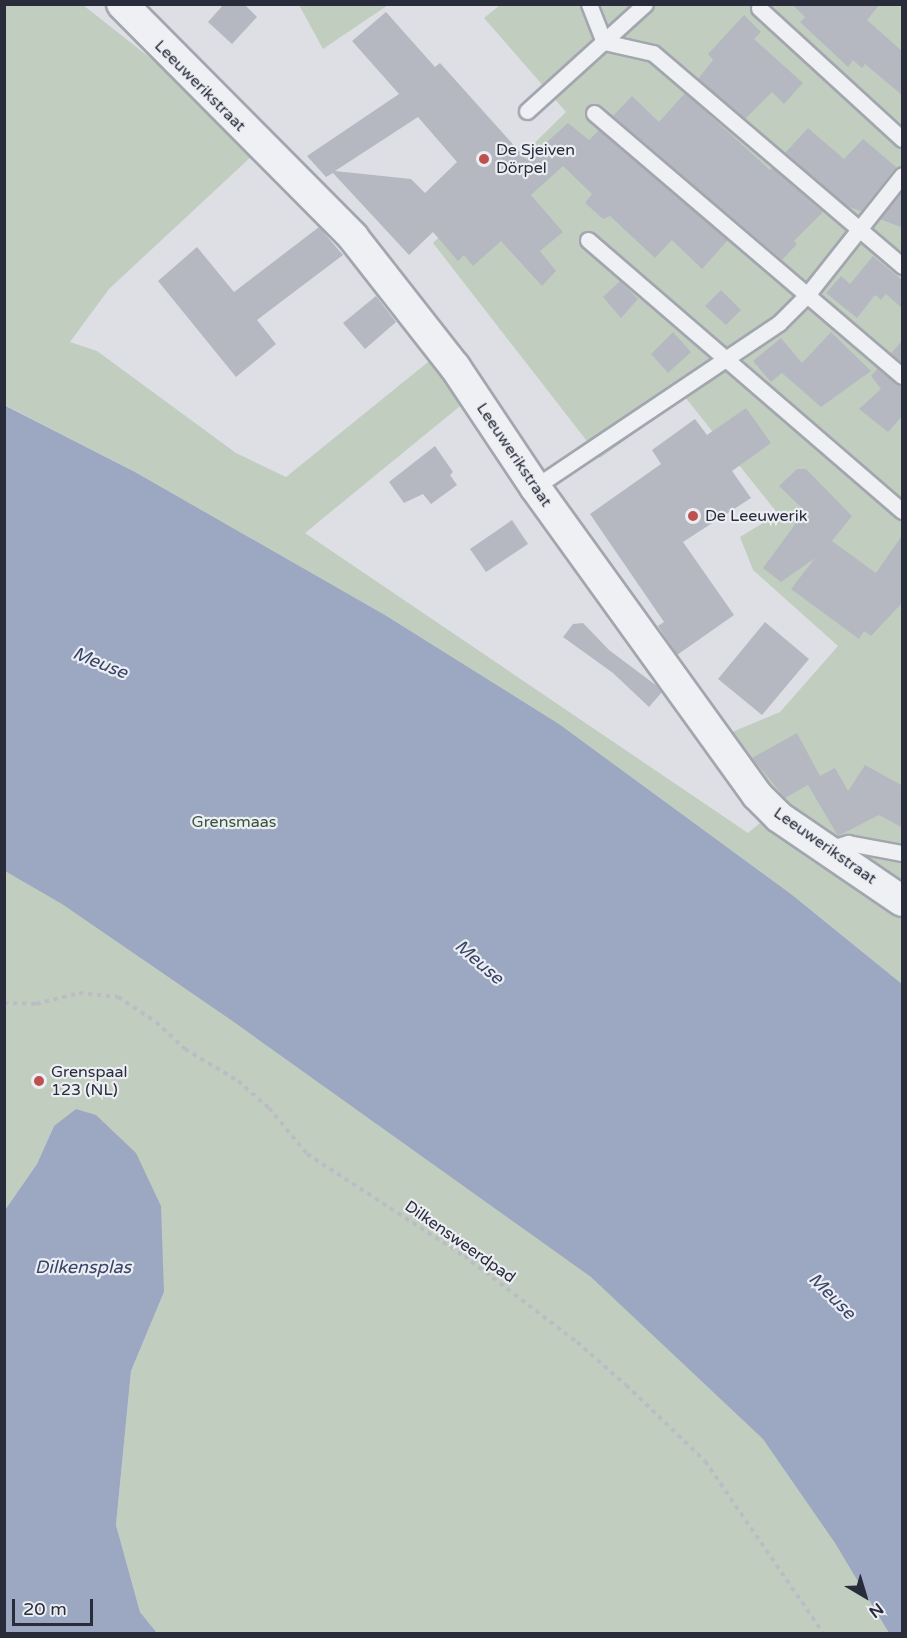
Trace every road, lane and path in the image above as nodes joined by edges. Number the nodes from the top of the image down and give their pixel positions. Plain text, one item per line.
1 (122, 4) edge
2 (589, 4) edge
3 (645, 4) edge
4 (759, 8) dead end
5 (604, 42) junction
6 (527, 111) dead end
7 (594, 113) dead end
8 (903, 139) edge
9 (903, 175) edge
10 (860, 229) junction
11 (588, 240) dead end
12 (903, 266) edge
13 (807, 295) junction
14 (725, 361) junction
15 (903, 376) edge
16 (535, 487) junction
17 (903, 511) edge
18 (829, 849) junction
19 (903, 853) edge
20 (903, 901) edge
21 (4, 1003) edge
22 (824, 1634) edge

1 - 16 street, Leeuwerikstraat
2 - 5 lane
3 - 5 lane
4 - 8 lane
5 - 6 lane
5 - 10 lane
7 - 13 lane
9 - 10 lane
10 - 12 lane
10 - 13 lane
11 - 14 lane
13 - 14 lane
13 - 15 lane
14 - 16 lane
14 - 17 lane
16 - 18 street, Leeuwerikstraat
18 - 19 lane
18 - 20 street, Leeuwerikstraat
21 - 22 path, Dilkensweerdpad

